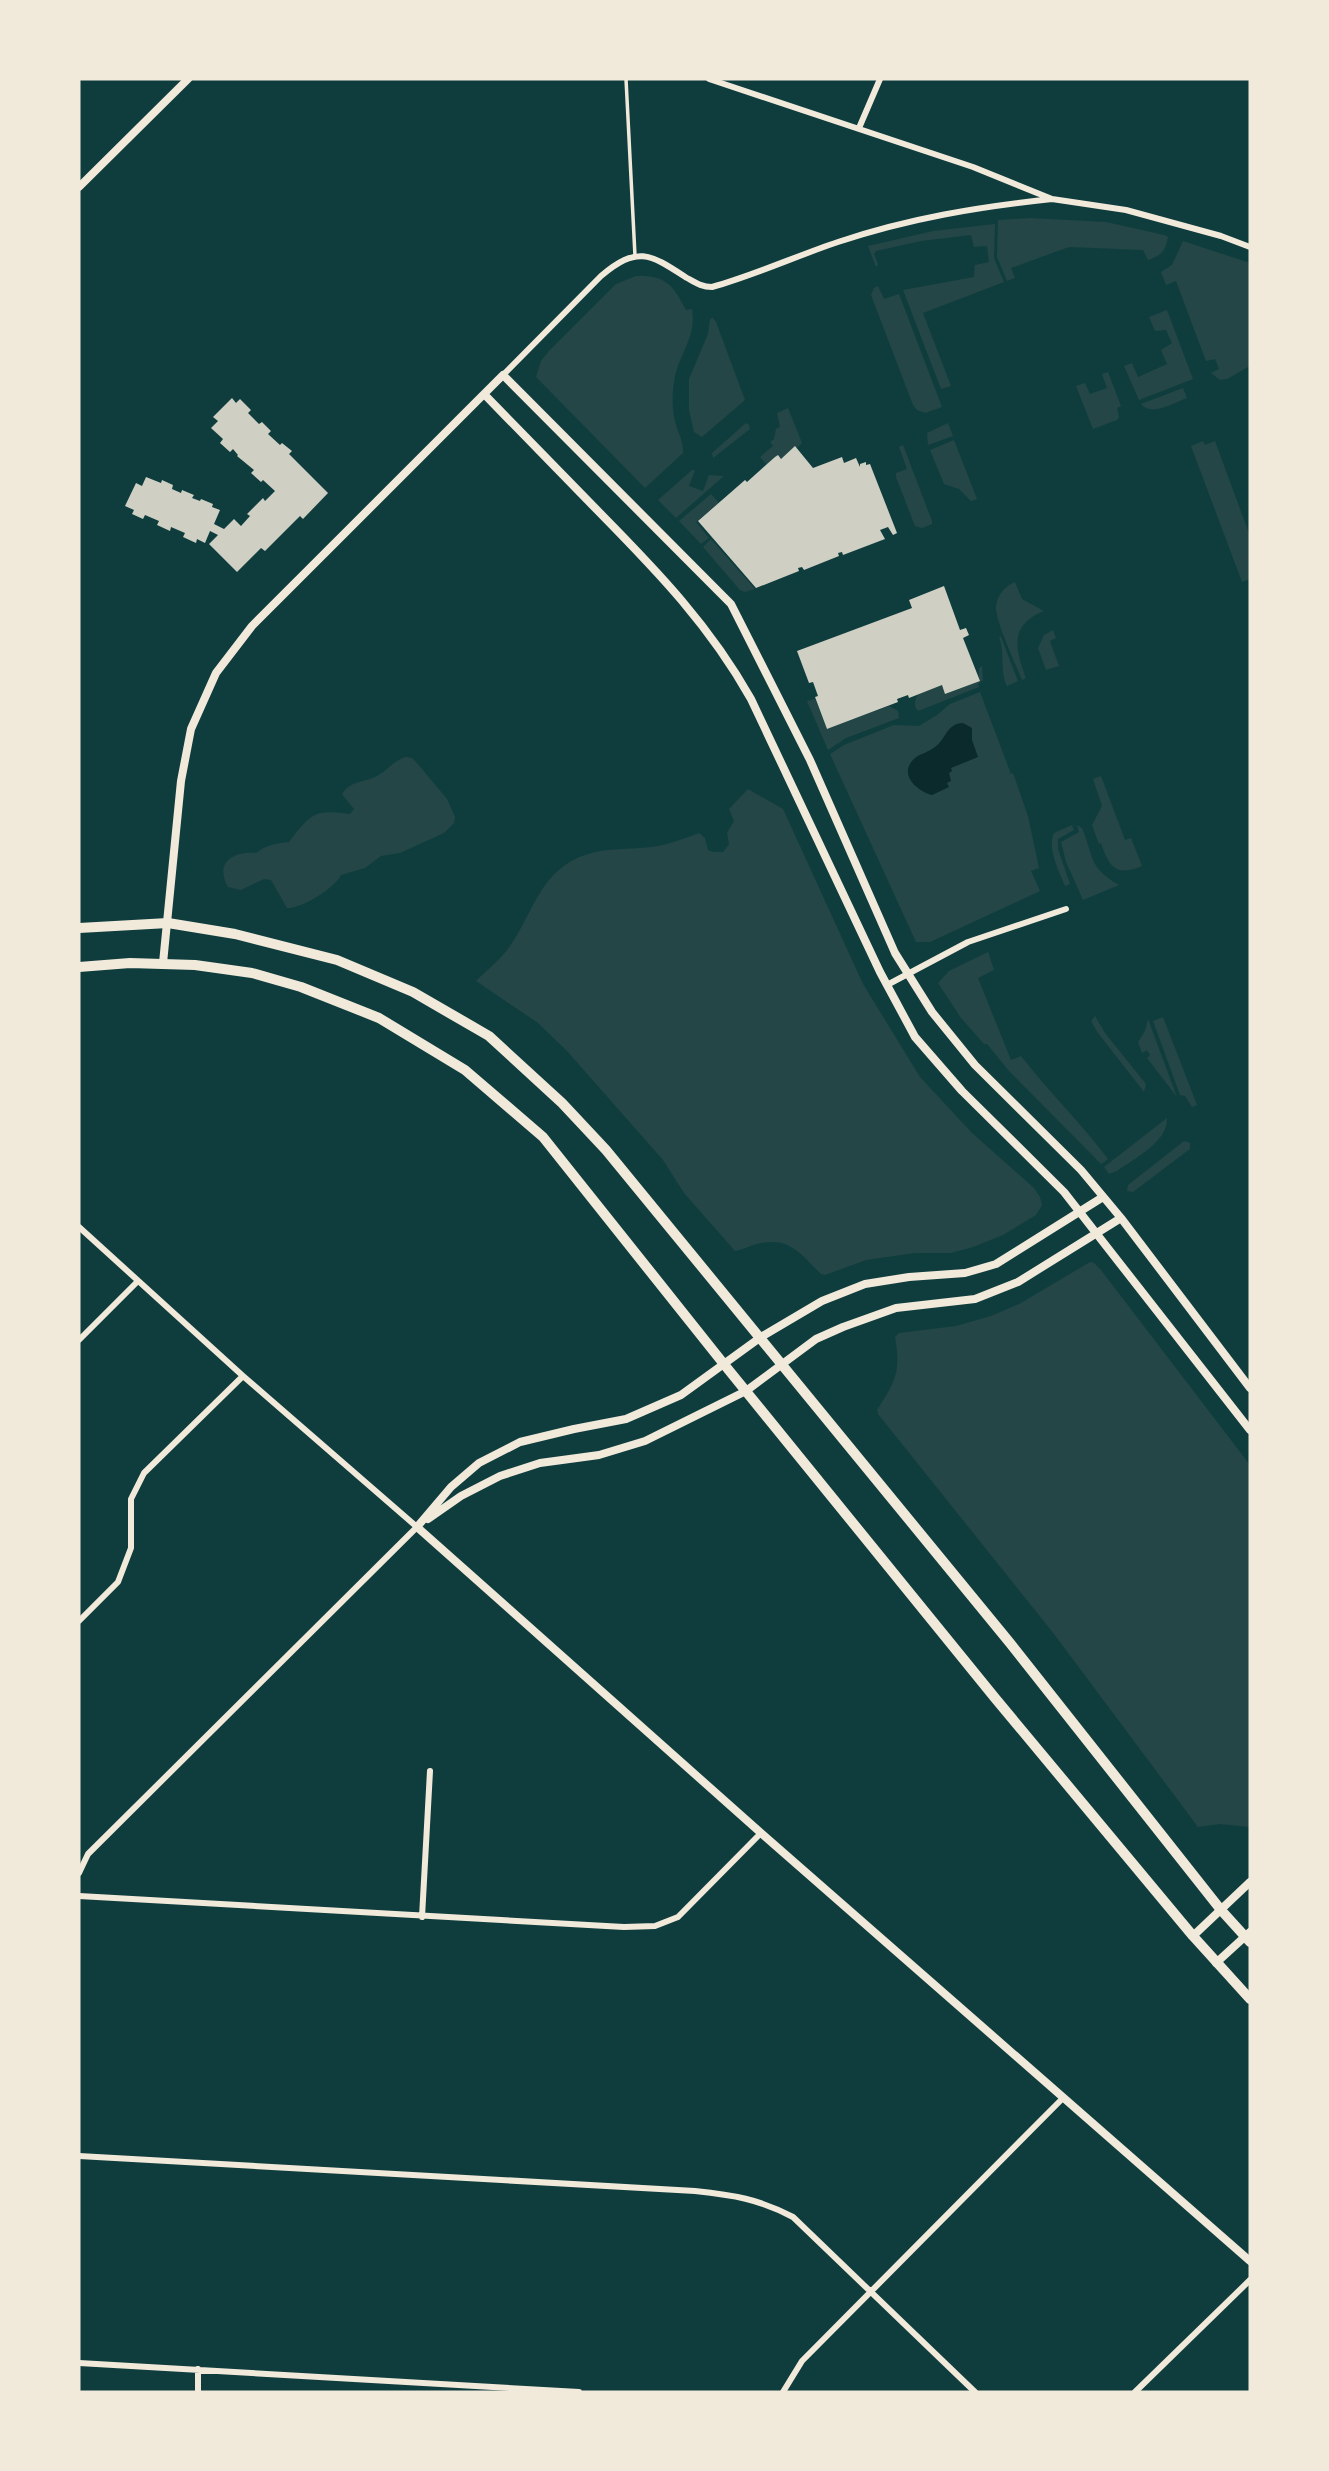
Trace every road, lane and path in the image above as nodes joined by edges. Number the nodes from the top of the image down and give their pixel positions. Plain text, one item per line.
1 (188, 79) edge
2 (626, 79) edge
3 (709, 79) edge
4 (880, 79) edge
5 (859, 128) junction
6 (79, 187) edge
7 (1052, 199) junction
8 (1250, 247) edge
9 (635, 256) junction
10 (503, 375) junction
11 (484, 394) junction
12 (1066, 909) dead end
13 (168, 923) junction
14 (79, 928) edge
15 (163, 963) junction
16 (79, 967) edge
17 (909, 975) junction
18 (887, 985) junction
19 (1104, 1197) junction
20 (1080, 1213) junction
21 (1121, 1218) junction
22 (79, 1227) edge
23 (1097, 1234) junction
24 (137, 1282) junction
25 (761, 1337) junction
26 (79, 1340) edge
27 (723, 1363) junction
28 (781, 1363) junction
29 (243, 1376) junction
30 (1250, 1388) edge
31 (746, 1391) junction
32 (1250, 1430) edge
33 (417, 1527) junction
34 (79, 1621) edge
35 (430, 1771) dead end
36 (761, 1833) junction
37 (79, 1873) edge
38 (1250, 1882) edge
39 (79, 1896) edge
40 (1221, 1910) junction
41 (422, 1917) junction
42 (1193, 1936) junction
43 (1249, 1937) edge
44 (1216, 1963) junction
45 (1250, 1999) edge
46 (1063, 2098) junction
47 (79, 2156) edge
48 (1250, 2261) edge
49 (1250, 2280) edge
50 (871, 2290) junction
51 (79, 2363) edge
52 (198, 2369) junction
53 (445, 2384) junction
54 (198, 2392) edge
55 (445, 2392) edge
56 (579, 2392) edge
57 (783, 2392) edge
58 (975, 2392) edge
59 (1135, 2392) edge

1 - 6 street
2 - 9 lane
3 - 5 street
4 - 5 street
5 - 7 street
7 - 8 street
7 - 9 street
9 - 10 street
10 - 11 street
10 - 17 street
11 - 13 street
11 - 18 street
12 - 17 street
13 - 14 main road
13 - 15 street
13 - 25 main road
15 - 16 main road
15 - 27 main road
17 - 18 street
17 - 19 street
18 - 20 street
19 - 20 street
19 - 21 street
20 - 23 street
20 - 25 street
21 - 23 street
21 - 30 street
22 - 24 street
23 - 28 street
23 - 32 street
24 - 26 street
24 - 29 street
25 - 27 street
25 - 28 main road
27 - 31 main road
27 - 33 street
28 - 31 street
28 - 40 main road
29 - 33 street
29 - 34 street
31 - 33 street
31 - 42 main road
33 - 36 street
33 - 37 street
35 - 41 street
36 - 41 street
36 - 46 street
38 - 40 street
39 - 41 street
40 - 42 street
40 - 43 main road
42 - 44 main road
43 - 44 street
44 - 45 main road
46 - 48 street
46 - 50 street
47 - 50 street
49 - 59 street
50 - 57 street
50 - 58 street
51 - 52 street
52 - 53 street
52 - 54 street
53 - 55 street
53 - 56 street

